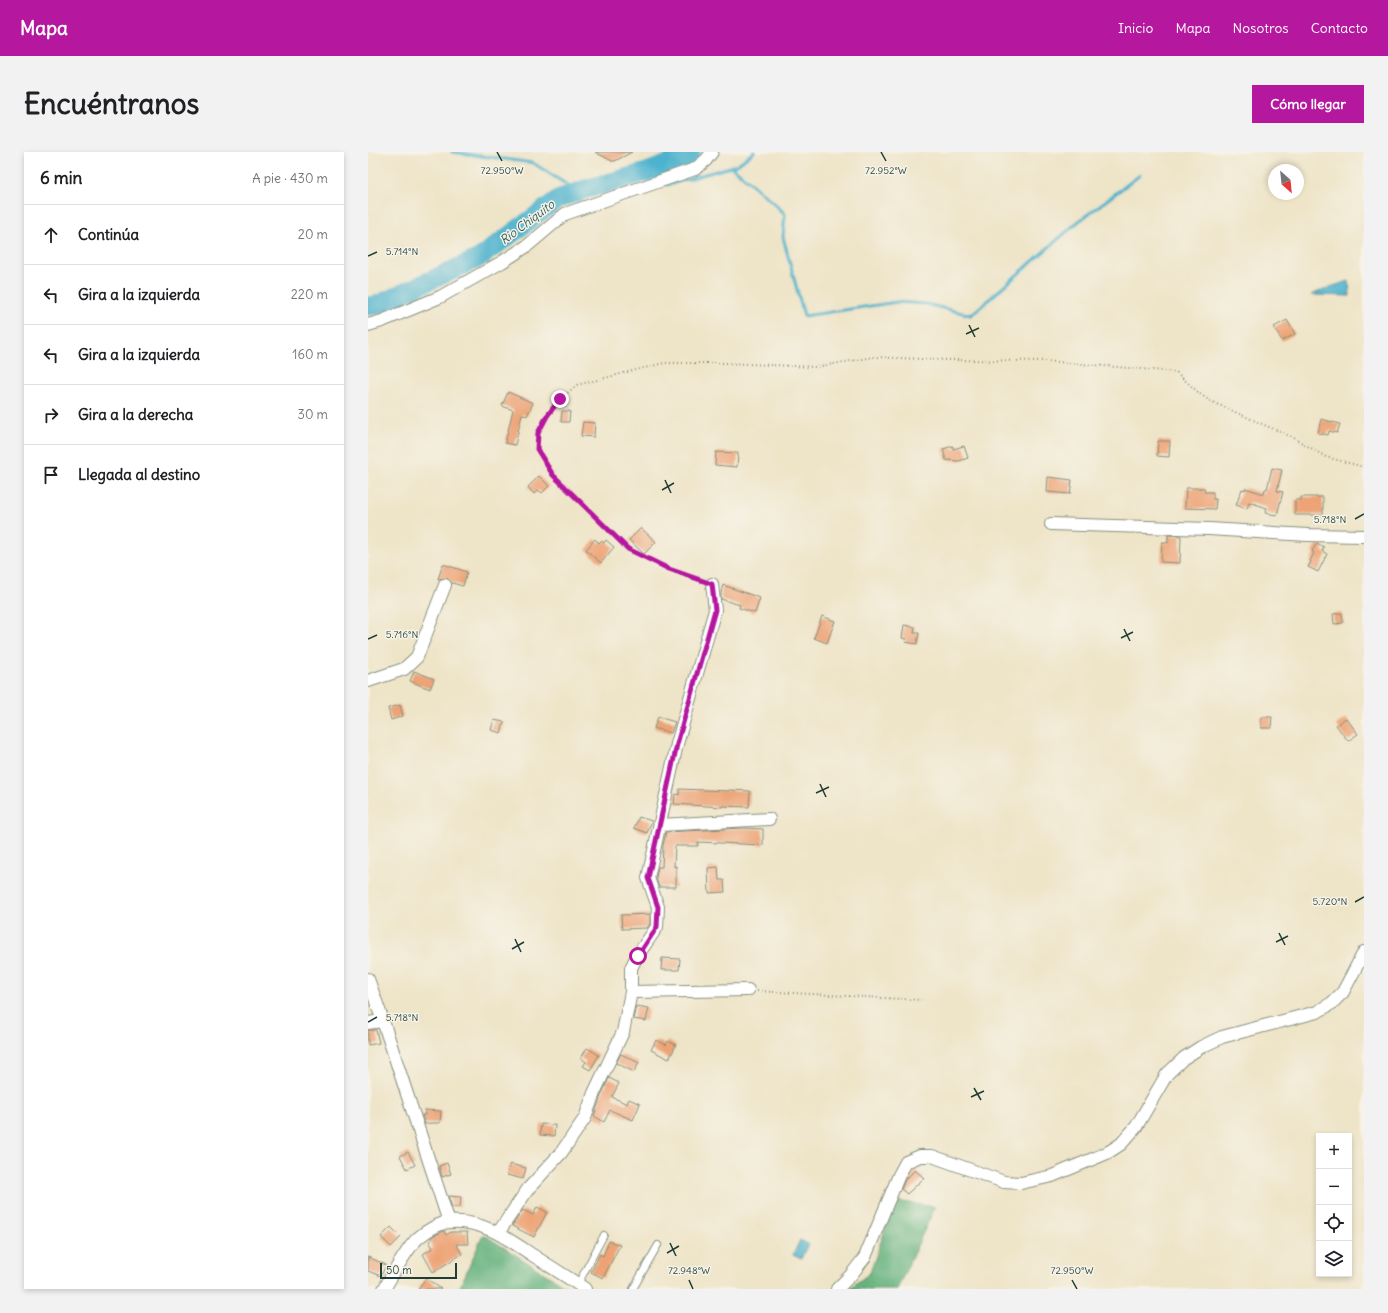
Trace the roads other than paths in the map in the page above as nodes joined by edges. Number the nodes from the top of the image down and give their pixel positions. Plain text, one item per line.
1 (712, 152) edge
2 (368, 325) edge
3 (1051, 524) dead end
4 (1364, 536) edge
5 (712, 584) road end
6 (445, 585) dead end
7 (368, 681) edge
8 (769, 819) dead end
9 (660, 825) junction
10 (1364, 952) edge
11 (368, 979) edge
12 (748, 990) road end
13 (631, 992) junction
14 (383, 1021) junction
15 (368, 1023) edge
16 (449, 1222) junction
17 (498, 1233) junction
18 (604, 1235) dead end
19 (658, 1245) dead end
20 (582, 1287) edge
21 (384, 1289) edge
22 (633, 1289) edge
23 (837, 1289) edge

1 - 2 street
3 - 4 street
5 - 9 street
6 - 7 street
8 - 9 street
9 - 13 street
10 - 23 street
11 - 14 street
12 - 13 street
13 - 17 street
14 - 15 street
14 - 16 street
16 - 17 street
16 - 21 street
17 - 20 street
18 - 20 lane
19 - 22 lane

